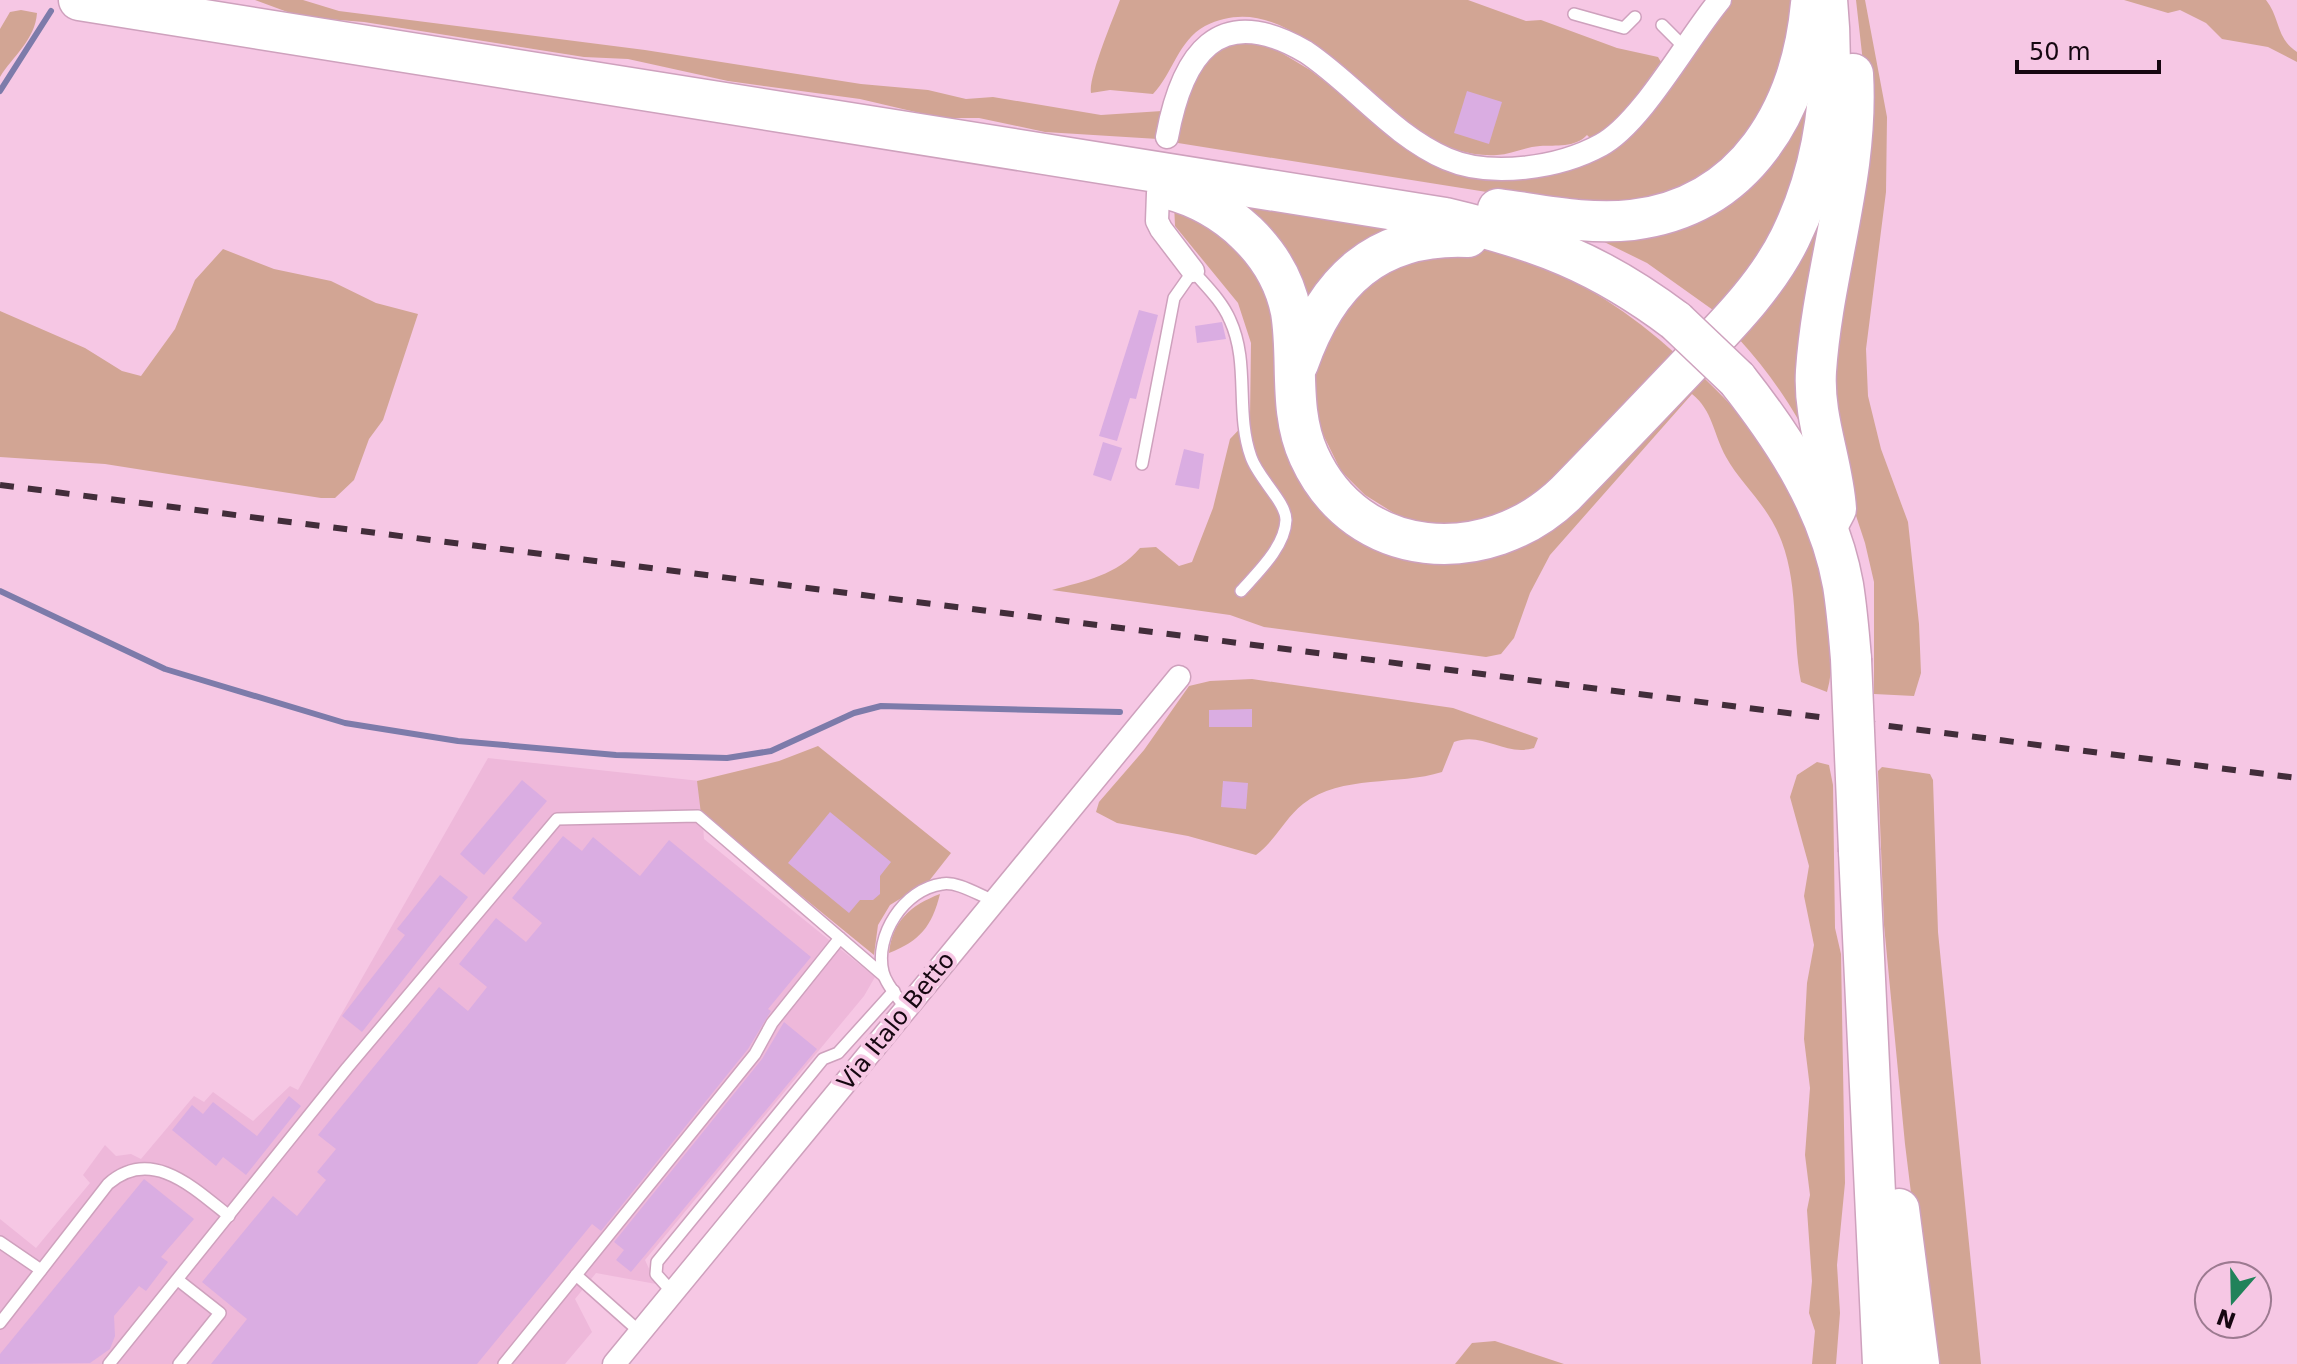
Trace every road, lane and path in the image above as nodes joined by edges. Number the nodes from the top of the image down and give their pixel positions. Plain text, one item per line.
1 (80, 0) edge
2 (1720, 0) edge
3 (1811, 0) edge
4 (1827, 0) edge
5 (1842, 0) edge
6 (1574, 14) dead end
7 (1635, 17) dead end
8 (1662, 25) dead end
9 (1684, 47) junction
10 (1167, 137) dead end
11 (1090, 162) junction
12 (1158, 193) dead end
13 (1392, 209) junction
14 (1193, 271) junction
15 (1606, 273) junction
16 (1295, 374) junction
17 (1142, 464) dead end
18 (1827, 526) junction
19 (1241, 591) dead end
20 (1179, 677) dead end
21 (995, 901) junction
22 (840, 938) junction
23 (883, 975) junction
24 (900, 1000) junction
25 (1872, 1140) junction
26 (229, 1216) junction
27 (0, 1242) edge
28 (41, 1270) junction
29 (576, 1275) junction
30 (178, 1280) junction
31 (673, 1293) junction
32 (0, 1323) edge
33 (640, 1332) junction
34 (109, 1364) edge
35 (179, 1364) edge
36 (504, 1364) edge
37 (614, 1364) edge
38 (1856, 1364) edge
39 (1883, 1364) edge
40 (1919, 1364) edge

1 - 11 highway
2 - 9 street
3 - 13 highway
4 - 16 highway
5 - 18 highway
6 - 7 lane
8 - 9 lane
9 - 10 street
11 - 13 highway
11 - 16 highway
12 - 14 street
13 - 15 highway
14 - 17 lane
14 - 19 lane
15 - 16 highway
15 - 18 highway, bridge
18 - 25 highway, bridge
20 - 21 street, Via Italo Betto
21 - 23 lane
21 - 24 street, Via Italo Betto
22 - 23 lane
22 - 26 lane
22 - 29 lane
23 - 24 lane
24 - 31 street, Via Italo Betto
24 - 31 lane
25 - 38 highway
25 - 39 highway
25 - 40 highway
26 - 28 lane
26 - 30 lane
27 - 28 lane
28 - 32 lane
29 - 33 lane
29 - 36 lane
30 - 34 lane
30 - 35 lane
31 - 33 street, Via Italo Betto
33 - 37 street, Via Italo Betto

